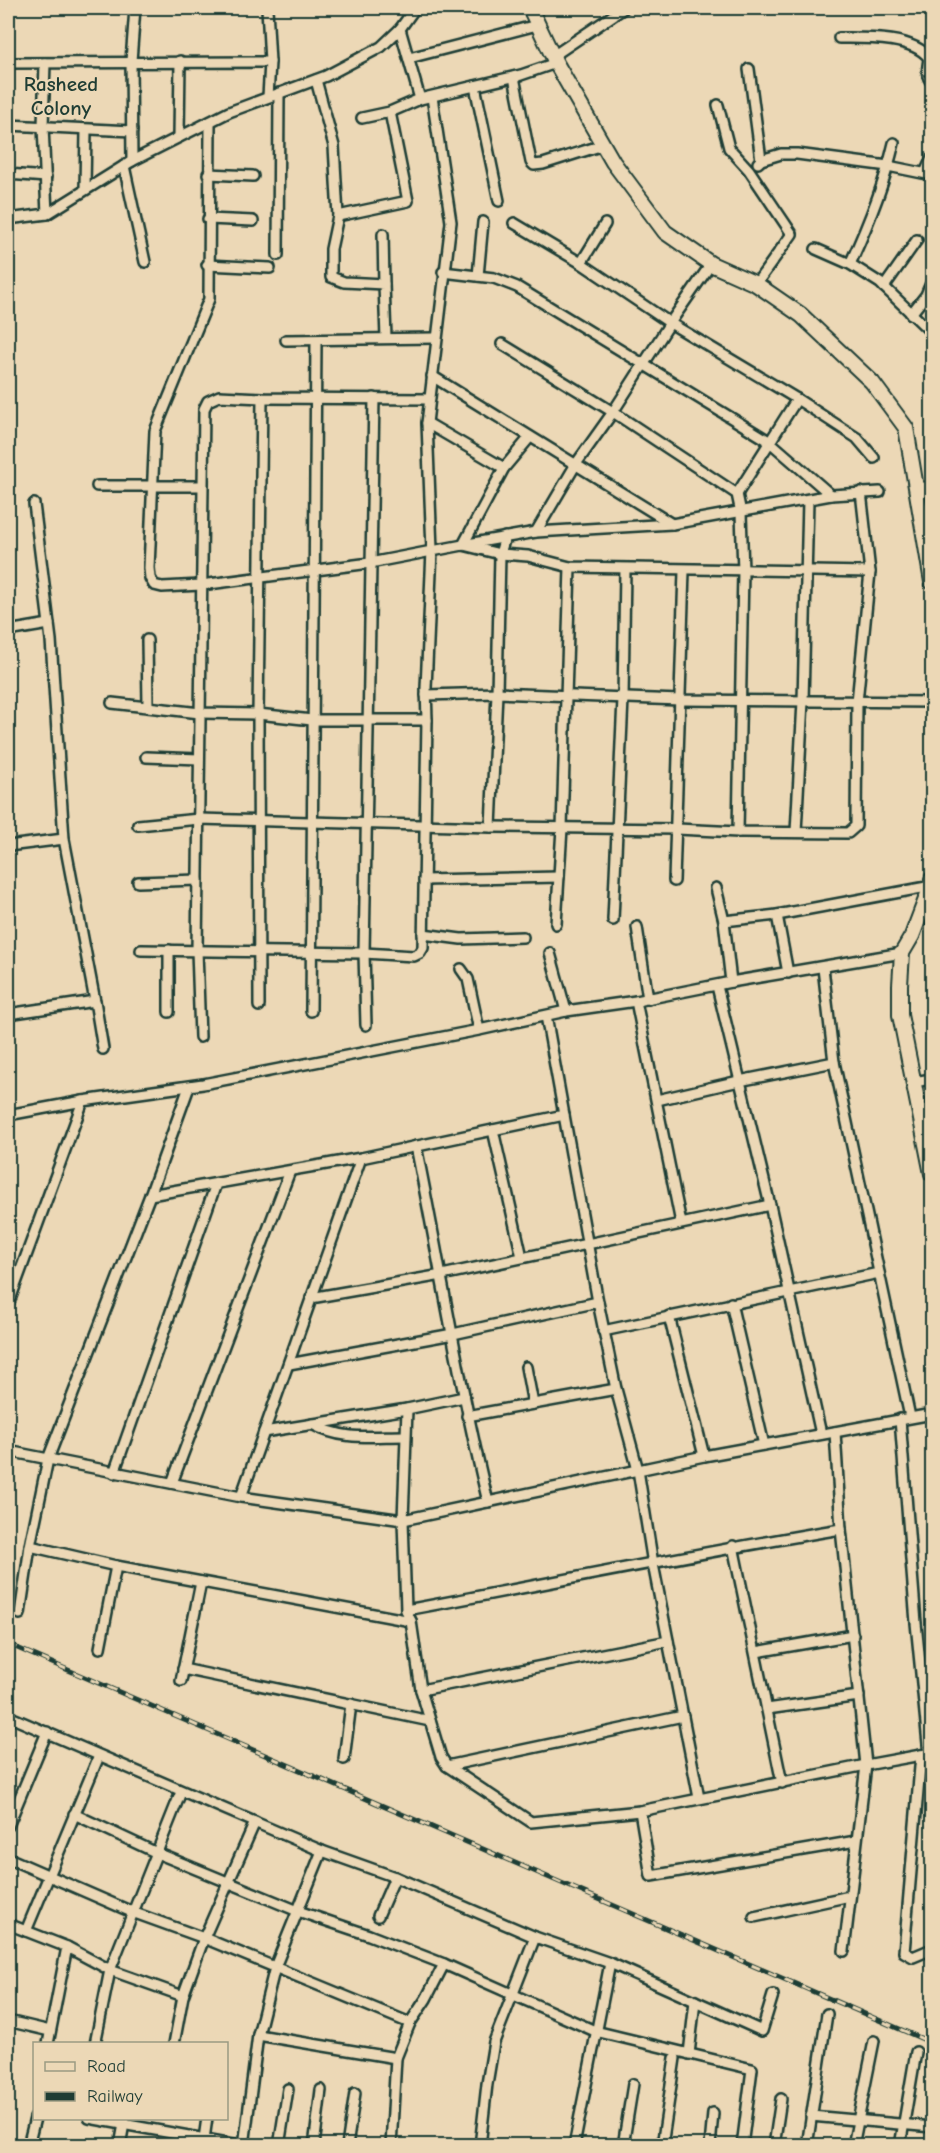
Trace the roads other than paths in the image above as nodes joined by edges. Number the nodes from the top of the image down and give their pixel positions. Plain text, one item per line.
1 (135, 8) edge
2 (267, 8) edge
3 (415, 8) edge
4 (530, 8) edge
5 (620, 9) edge
6 (537, 25) junction
7 (400, 29) junction
8 (839, 38) dead end
9 (409, 58) junction
10 (554, 59) junction
11 (131, 61) junction
12 (180, 61) junction
13 (270, 62) junction
14 (8, 63) edge
15 (45, 63) junction
16 (749, 69) dead end
17 (513, 77) junction
18 (316, 80) junction
19 (933, 83) edge
20 (475, 86) junction
21 (279, 93) junction
22 (432, 97) junction
23 (268, 98) junction
24 (420, 99) junction
25 (718, 105) dead end
26 (390, 112) junction
27 (362, 118) dead end
28 (210, 122) junction
29 (8, 125) edge
30 (43, 126) junction
31 (86, 130) junction
32 (132, 131) junction
33 (179, 137) junction
34 (894, 143) dead end
35 (603, 145) junction
36 (933, 158) edge
37 (760, 160) junction
38 (128, 163) junction
39 (888, 166) junction
40 (749, 170) junction
41 (8, 174) edge
42 (208, 174) junction
43 (929, 174) edge
44 (253, 176) dead end
45 (46, 177) junction
46 (85, 189) junction
47 (499, 201) dead end
48 (47, 214) junction
49 (338, 216) junction
50 (8, 219) edge
51 (208, 219) junction
52 (253, 221) dead end
53 (483, 222) dead end
54 (514, 223) dead end
55 (605, 224) dead end
56 (383, 234) dead end
57 (917, 240) dead end
58 (816, 249) dead end
59 (279, 255) dead end
60 (145, 262) dead end
61 (581, 263) junction
62 (711, 264) junction
63 (850, 264) junction
64 (207, 265) junction
65 (270, 268) dead end
66 (443, 272) junction
67 (478, 276) junction
68 (933, 281) edge
69 (384, 284) junction
70 (756, 284) junction
71 (884, 287) junction
72 (911, 314) junction
73 (670, 323) junction
74 (933, 333) edge
75 (386, 338) junction
76 (435, 338) junction
77 (286, 340) dead end
78 (316, 341) junction
79 (502, 344) dead end
80 (643, 364) junction
81 (432, 376) junction
82 (262, 398) junction
83 (374, 398) junction
84 (314, 399) junction
85 (429, 399) junction
86 (797, 399) junction
87 (613, 412) junction
88 (427, 423) junction
89 (530, 437) junction
90 (769, 441) junction
91 (874, 458) dead end
92 (576, 465) junction
93 (504, 468) junction
94 (97, 486) dead end
95 (152, 486) junction
96 (202, 486) junction
97 (933, 489) edge
98 (916, 490) junction
99 (861, 492) junction
100 (880, 492) dead end
101 (737, 494) junction
102 (831, 495) junction
103 (808, 500) junction
104 (34, 504) dead end
105 (741, 513) junction
106 (672, 524) junction
107 (536, 532) junction
108 (505, 537) junction
109 (463, 544) junction
110 (432, 550) junction
111 (500, 554) junction
112 (370, 563) junction
113 (570, 567) junction
114 (625, 569) junction
115 (315, 570) junction
116 (684, 571) junction
117 (743, 571) junction
118 (806, 571) junction
119 (870, 572) junction
120 (259, 576) junction
121 (933, 582) edge
122 (201, 585) junction
123 (49, 624) junction
124 (8, 631) edge
125 (147, 640) dead end
126 (497, 693) junction
127 (426, 695) junction
128 (565, 695) junction
129 (623, 699) junction
130 (680, 700) junction
131 (741, 701) junction
132 (803, 701) junction
133 (857, 702) junction
134 (933, 702) edge
135 (112, 703) dead end
136 (148, 706) junction
137 (200, 713) junction
138 (258, 714) junction
139 (369, 718) junction
140 (312, 720) junction
141 (427, 720) junction
142 (146, 757) dead end
143 (199, 759) junction
144 (199, 819) junction
145 (259, 821) junction
146 (313, 822) junction
147 (366, 823) junction
148 (138, 825) dead end
149 (425, 825) junction
150 (491, 827) junction
151 (562, 828) junction
152 (616, 829) junction
153 (677, 829) junction
154 (738, 832) junction
155 (796, 832) junction
156 (64, 839) junction
157 (8, 846) edge
158 (559, 878) junction
159 (198, 880) junction
160 (424, 880) junction
161 (674, 881) dead end
162 (138, 882) dead end
163 (932, 884) edge
164 (716, 888) dead end
165 (777, 915) junction
166 (613, 920) dead end
167 (724, 921) junction
168 (556, 924) dead end
169 (637, 927) dead end
170 (423, 934) junction
171 (524, 937) dead end
172 (141, 950) dead end
173 (169, 950) junction
174 (197, 950) junction
175 (259, 951) junction
176 (311, 951) junction
177 (364, 952) junction
178 (550, 953) dead end
179 (902, 953) junction
180 (823, 968) junction
181 (461, 969) dead end
182 (788, 973) junction
183 (732, 982) junction
184 (717, 986) junction
185 (648, 999) junction
186 (95, 1001) junction
187 (636, 1001) junction
188 (259, 1005) dead end
189 (311, 1011) dead end
190 (566, 1011) junction
191 (169, 1012) dead end
192 (8, 1014) edge
193 (546, 1016) junction
194 (366, 1025) dead end
195 (479, 1030) junction
196 (200, 1037) dead end
197 (103, 1049) dead end
198 (834, 1062) junction
199 (933, 1079) edge
200 (739, 1081) junction
201 (913, 1082) junction
202 (189, 1087) junction
203 (657, 1100) junction
204 (83, 1101) junction
205 (8, 1114) edge
206 (564, 1114) junction
207 (493, 1130) junction
208 (416, 1146) junction
209 (361, 1158) junction
210 (932, 1166) edge
211 (290, 1171) junction
212 (216, 1184) junction
213 (150, 1195) junction
214 (770, 1205) junction
215 (681, 1224) junction
216 (588, 1245) junction
217 (522, 1257) junction
218 (879, 1273) junction
219 (442, 1275) junction
220 (789, 1292) junction
221 (311, 1298) junction
222 (598, 1302) junction
223 (731, 1303) junction
224 (8, 1305) edge
225 (669, 1316) junction
226 (603, 1331) junction
227 (453, 1334) junction
228 (289, 1364) junction
229 (526, 1367) dead end
230 (616, 1389) junction
231 (464, 1397) junction
232 (533, 1404) junction
233 (407, 1409) junction
234 (933, 1414) edge
235 (467, 1416) junction
236 (910, 1417) junction
237 (900, 1419) junction
238 (312, 1424) junction
239 (264, 1432) junction
240 (835, 1432) junction
241 (821, 1434) junction
242 (405, 1436) junction
243 (764, 1445) junction
244 (8, 1451) edge
245 (704, 1455) junction
246 (48, 1459) junction
247 (638, 1470) junction
248 (114, 1473) junction
249 (172, 1483) junction
250 (241, 1497) junction
251 (488, 1502) junction
252 (403, 1520) junction
253 (841, 1529) junction
254 (30, 1546) junction
255 (733, 1546) junction
256 (653, 1564) junction
257 (116, 1566) junction
258 (201, 1582) junction
259 (406, 1610) junction
260 (20, 1614) dead end
261 (411, 1621) junction
262 (853, 1635) junction
263 (668, 1641) junction
264 (100, 1648) dead end
265 (756, 1652) junction
266 (183, 1670) junction
267 (181, 1681) dead end
268 (421, 1690) junction
269 (859, 1696) junction
270 (351, 1704) junction
271 (767, 1708) junction
272 (8, 1716) edge
273 (683, 1716) junction
274 (430, 1721) junction
275 (47, 1732) junction
276 (927, 1754) edge
277 (99, 1756) junction
278 (344, 1759) dead end
279 (866, 1765) junction
280 (447, 1766) junction
281 (782, 1783) junction
282 (181, 1792) junction
283 (699, 1798) junction
284 (640, 1811) junction
285 (74, 1814) junction
286 (255, 1822) junction
287 (8, 1827) edge
288 (856, 1841) junction
289 (322, 1851) junction
290 (157, 1853) junction
291 (8, 1858) edge
292 (49, 1875) junction
293 (395, 1877) junction
294 (228, 1881) junction
295 (850, 1896) junction
296 (298, 1911) junction
297 (132, 1912) junction
298 (378, 1916) dead end
299 (754, 1917) dead end
300 (8, 1924) edge
301 (26, 1931) junction
302 (535, 1937) junction
303 (204, 1938) junction
304 (67, 1947) junction
305 (933, 1949) edge
306 (844, 1951) dead end
307 (609, 1963) junction
308 (444, 1964) junction
309 (275, 1967) junction
310 (110, 1970) junction
311 (512, 1994) junction
312 (773, 1995) dead end
313 (183, 1996) junction
314 (695, 2001) junction
315 (828, 2014) dead end
316 (8, 2021) edge
317 (410, 2023) junction
318 (50, 2031) junction
319 (595, 2031) junction
320 (258, 2036) junction
321 (874, 2041) dead end
322 (48, 2042) edge
323 (94, 2042) edge
324 (174, 2042) edge
325 (916, 2052) dead end
326 (690, 2054) junction
327 (396, 2058) junction
328 (675, 2058) dead end
329 (633, 2084) dead end
330 (288, 2089) dead end
331 (321, 2090) dead end
332 (355, 2093) dead end
333 (781, 2099) dead end
334 (713, 2113) dead end
335 (811, 2116) junction
336 (34, 2120) edge
337 (207, 2120) edge
338 (858, 2120) junction
339 (125, 2121) edge
340 (903, 2124) junction
341 (933, 2127) edge
342 (204, 2142) edge
343 (28, 2145) edge
344 (120, 2145) edge
345 (244, 2145) edge
346 (279, 2145) edge
347 (314, 2145) edge
348 (347, 2145) edge
349 (391, 2145) edge
350 (480, 2145) edge
351 (577, 2145) edge
352 (623, 2145) edge
353 (662, 2145) edge
354 (710, 2145) edge
355 (742, 2145) edge
356 (774, 2145) edge
357 (807, 2145) edge
358 (854, 2145) edge
359 (900, 2145) edge

1 - 11 street
2 - 13 street
3 - 7 street
4 - 6 street
5 - 10 street
6 - 9 street
6 - 10 street
7 - 9 street
7 - 18 street
8 - 19 street
9 - 24 street
10 - 17 street
10 - 35 street
11 - 12 street
11 - 15 street
11 - 32 street
12 - 13 street
12 - 33 street
13 - 23 street
14 - 15 street
15 - 30 street
16 - 37 street
17 - 20 street
17 - 35 street
18 - 21 street
18 - 49 street
20 - 22 street
20 - 47 street
21 - 23 street
21 - 59 street
22 - 24 street
22 - 66 street
23 - 28 street
24 - 26 street
25 - 40 street
26 - 27 street
26 - 49 street
28 - 33 street
28 - 42 street
29 - 30 street
30 - 31 street
30 - 45 street
31 - 32 street
31 - 46 street
32 - 38 street
33 - 38 street
34 - 39 street
35 - 62 street
36 - 43 street
37 - 39 street
37 - 40 street
38 - 46 street
38 - 60 street
39 - 43 street
39 - 63 street
40 - 70 street
41 - 45 street
42 - 44 street
42 - 51 street
45 - 48 street
46 - 48 street
48 - 50 street
49 - 69 street
51 - 52 street
51 - 64 street
53 - 67 street
54 - 61 street
55 - 61 street
56 - 69 street
57 - 71 street
58 - 63 street
61 - 73 street
62 - 70 street
62 - 73 street
63 - 71 street
64 - 65 street
64 - 95 street
66 - 67 street
66 - 76 street
67 - 80 street
68 - 72 street
69 - 75 street
70 - 98 street
71 - 72 street
72 - 74 street
73 - 80 street
73 - 86 street
75 - 76 street
75 - 78 street
76 - 81 street
77 - 78 street
78 - 84 street
79 - 87 street
80 - 87 street
80 - 90 street
81 - 85 street
81 - 89 street
82 - 84 street
82 - 96 street
82 - 120 street
83 - 84 street
83 - 85 street
83 - 112 street
84 - 115 street
85 - 88 street
86 - 90 street
86 - 91 street
87 - 92 street
87 - 101 street
88 - 93 street
88 - 110 street
89 - 92 street
89 - 93 street
90 - 101 street
90 - 102 street
92 - 106 street
92 - 107 street
93 - 109 street
94 - 95 street
95 - 96 street
95 - 122 street
96 - 122 street
97 - 98 street
98 - 121 street
99 - 100 street
99 - 102 street
99 - 119 street
101 - 105 street
102 - 103 street
103 - 105 street
103 - 118 street
104 - 123 street
105 - 106 street
105 - 117 street
106 - 107 street
107 - 108 street
108 - 109 street
108 - 111 street
109 - 110 street
109 - 111 street
110 - 112 street
110 - 127 street
111 - 113 street
111 - 126 street
112 - 115 street
112 - 139 street
113 - 114 street
113 - 128 street
114 - 116 street
114 - 129 street
115 - 120 street
115 - 140 street
116 - 117 street
116 - 130 street
117 - 118 street
117 - 131 street
118 - 119 street
118 - 132 street
119 - 133 street
120 - 122 street
120 - 138 street
122 - 137 street
123 - 124 street
123 - 156 street
125 - 136 street
126 - 127 street
126 - 128 street
126 - 150 street
127 - 141 street
128 - 129 street
128 - 151 street
129 - 130 street
129 - 152 street
130 - 131 street
130 - 153 street
131 - 132 street
131 - 154 street
132 - 133 street
132 - 155 street
133 - 134 street
133 - 155 street
135 - 136 street
136 - 137 street
137 - 138 street
137 - 143 street
138 - 140 street
138 - 145 street
139 - 140 street
139 - 141 street
139 - 147 street
140 - 146 street
141 - 149 street
142 - 143 street
143 - 144 street
144 - 145 street
144 - 148 street
144 - 159 street
145 - 146 street
145 - 175 street
146 - 147 street
146 - 176 street
147 - 149 street
147 - 177 street
149 - 150 street
149 - 160 street
150 - 151 street
151 - 152 street
151 - 158 street
152 - 153 street
152 - 166 street
153 - 154 street
153 - 161 street
154 - 155 street
156 - 157 street
156 - 186 street
158 - 160 street
158 - 168 street
159 - 162 street
159 - 174 street
160 - 170 street
163 - 165 street
163 - 179 street
164 - 167 street
165 - 167 street
165 - 182 street
167 - 183 street
169 - 185 street
170 - 171 street
170 - 177 street
172 - 173 street
173 - 174 street
173 - 191 street
174 - 175 street
174 - 196 street
175 - 176 street
175 - 188 street
176 - 177 street
176 - 189 street
177 - 194 street
178 - 190 street
179 - 180 street
179 - 201 street
180 - 182 street
180 - 198 street
181 - 195 street
182 - 183 street
183 - 184 street
184 - 185 street
184 - 200 street
185 - 187 street
186 - 192 street
186 - 197 street
187 - 190 street
187 - 203 street
190 - 193 street
193 - 195 street
193 - 206 street
195 - 202 street
198 - 200 street
198 - 218 street
199 - 201 street
200 - 203 street
200 - 214 street
201 - 210 street
202 - 204 street
202 - 213 street
203 - 215 street
204 - 205 street
204 - 224 street
206 - 207 street
206 - 216 street
207 - 208 street
207 - 217 street
208 - 209 street
208 - 219 street
209 - 211 street
209 - 221 street
211 - 212 street
211 - 249 street
212 - 213 street
212 - 248 street
213 - 246 street
214 - 215 street
214 - 220 street
215 - 216 street
216 - 217 street
216 - 222 street
217 - 219 street
218 - 220 street
218 - 236 street
219 - 221 street
219 - 227 street
220 - 223 street
220 - 241 street
221 - 228 street
222 - 226 street
222 - 227 street
223 - 225 street
223 - 243 street
225 - 226 street
225 - 245 street
226 - 230 street
227 - 228 street
227 - 231 street
228 - 239 street
229 - 232 street
230 - 232 street
230 - 247 street
231 - 233 street
231 - 235 street
232 - 235 street
233 - 238 street
233 - 242 street
234 - 236 street
235 - 251 street
236 - 237 street
237 - 240 street
237 - 276 street
238 - 239 street
238 - 242 street
239 - 250 street
240 - 241 street
240 - 253 street
241 - 243 street
242 - 252 street
243 - 245 street
244 - 246 street
245 - 247 street
246 - 248 street
246 - 254 street
247 - 251 street
247 - 256 street
248 - 249 street
249 - 250 street
250 - 252 street
251 - 252 street
252 - 259 street
253 - 255 street
253 - 262 street
254 - 257 street
254 - 260 street
255 - 256 street
255 - 265 street
256 - 259 street
256 - 263 street
257 - 258 street
257 - 264 street
258 - 261 street
258 - 266 street
259 - 261 street
261 - 268 street
262 - 265 street
262 - 269 street
263 - 268 street
263 - 273 street
265 - 271 street
266 - 267 street
266 - 270 street
268 - 274 street
269 - 271 street
269 - 279 street
270 - 274 street
270 - 278 street
271 - 281 street
272 - 275 street
273 - 280 street
273 - 283 street
274 - 280 street
275 - 277 street
275 - 287 street
276 - 279 street
276 - 305 street
277 - 282 street
277 - 285 street
279 - 281 street
279 - 288 street
280 - 284 street
281 - 283 street
282 - 286 street
282 - 290 street
283 - 284 street
284 - 288 street
285 - 290 street
285 - 292 street
286 - 289 street
286 - 294 street
288 - 295 street
289 - 293 street
289 - 296 street
290 - 294 street
290 - 297 street
291 - 292 street
292 - 297 street
292 - 301 street
293 - 298 street
293 - 302 street
294 - 296 street
294 - 303 street
295 - 299 street
295 - 306 street
296 - 308 street
296 - 309 street
297 - 303 street
297 - 310 street
300 - 301 street
301 - 304 street
302 - 307 street
302 - 311 street
303 - 309 street
303 - 313 street
304 - 310 street
304 - 318 street
307 - 314 street
307 - 319 street
308 - 311 street
308 - 317 street
309 - 317 street
309 - 320 street
310 - 313 street
310 - 323 street
311 - 319 street
311 - 350 street
312 - 314 street
313 - 324 street
314 - 326 street
315 - 335 street
316 - 318 street
317 - 327 street
318 - 322 street
319 - 326 street
319 - 351 street
320 - 327 street
320 - 345 street
321 - 338 street
325 - 340 street
326 - 355 street
327 - 349 street
328 - 353 street
329 - 352 street
330 - 346 street
331 - 347 street
332 - 348 street
333 - 356 street
334 - 354 street
335 - 338 street
335 - 357 street
336 - 343 street
337 - 342 street
338 - 340 street
338 - 358 street
339 - 342 street
339 - 344 street
340 - 341 street
340 - 359 street
342 - 345 street

